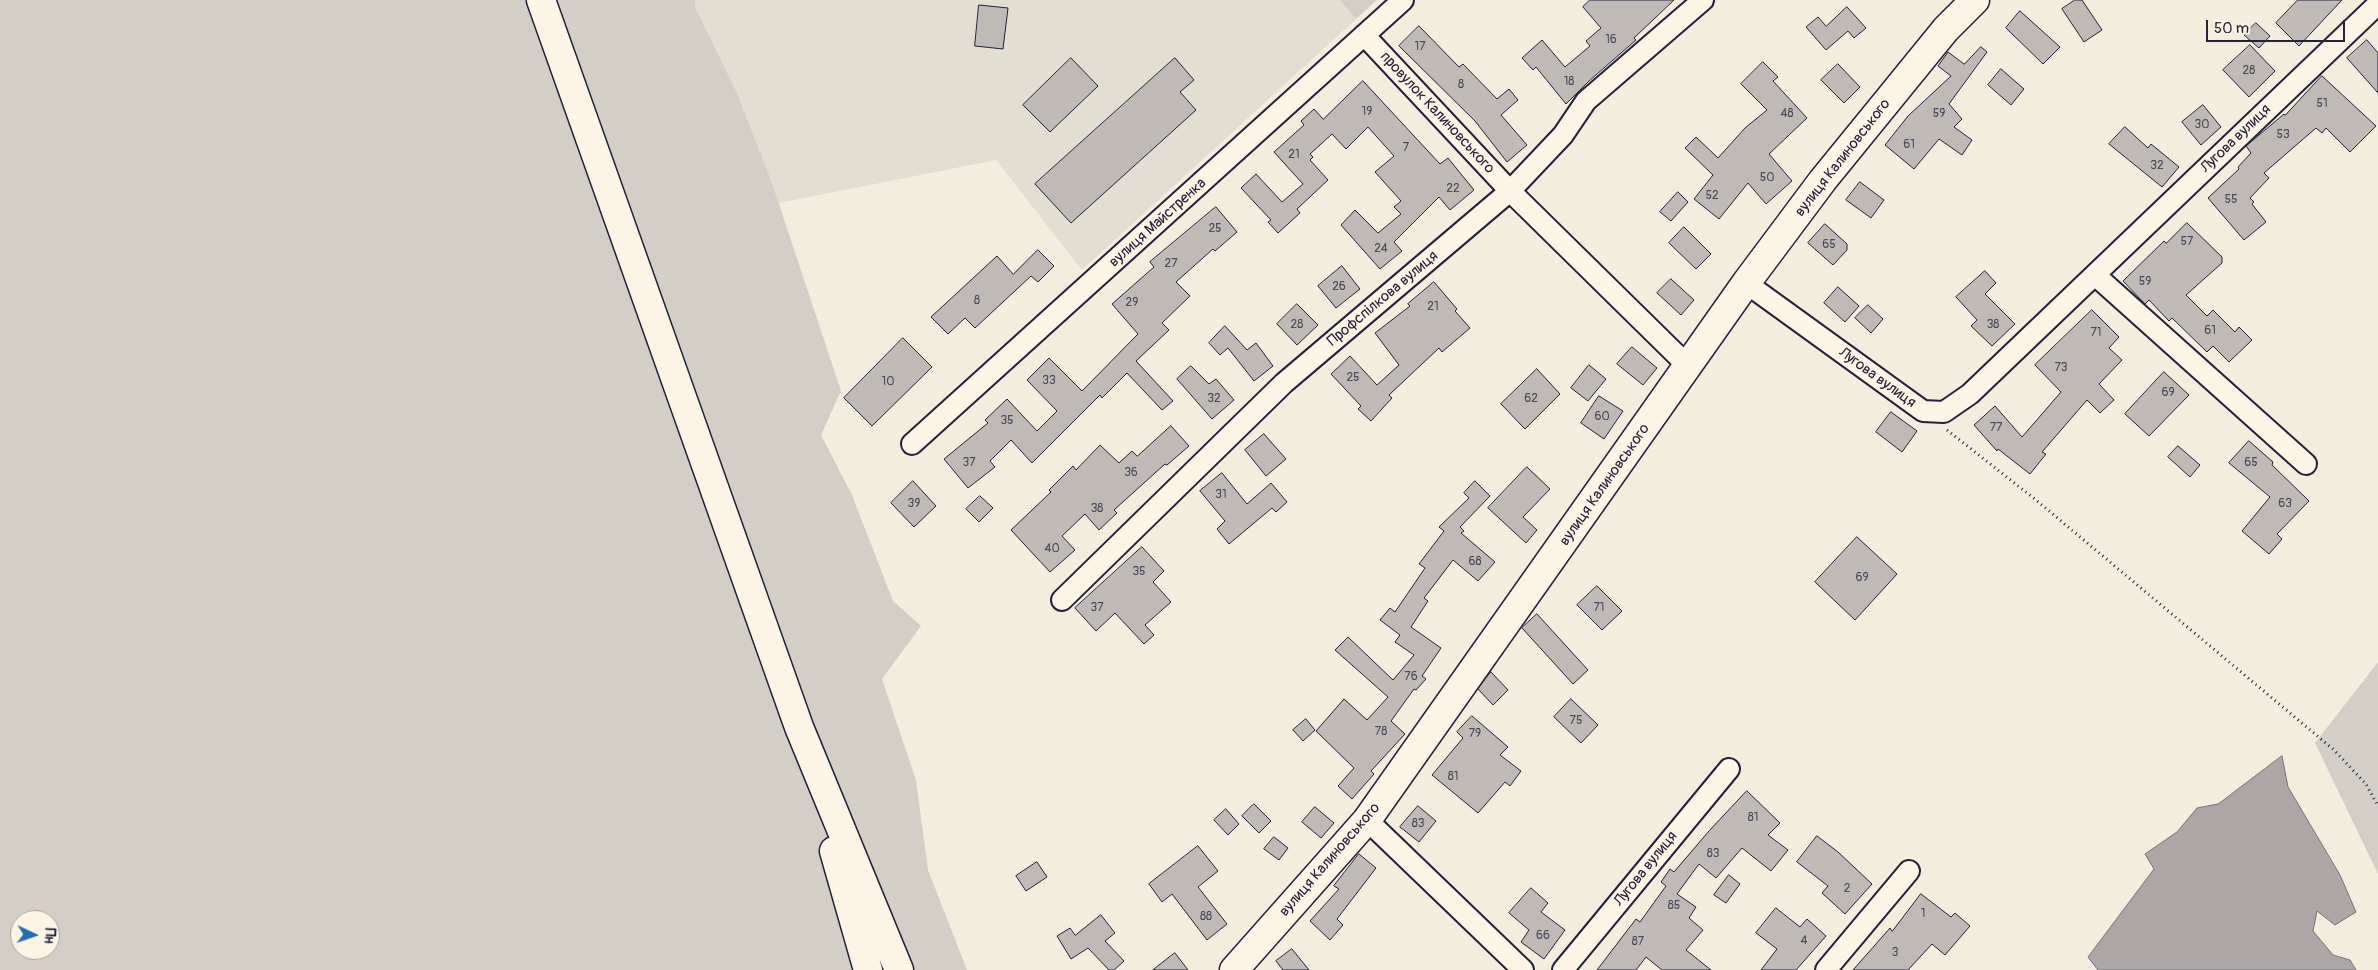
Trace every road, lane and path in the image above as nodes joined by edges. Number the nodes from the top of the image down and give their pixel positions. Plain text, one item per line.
1 (542, 0) edge
2 (1403, 0) edge
3 (1703, 0) edge
4 (1975, 0) edge
5 (2378, 4) edge
6 (1364, 35) junction
7 (1510, 191) junction
8 (2095, 275) junction
9 (1746, 283) junction
10 (1689, 367) junction
11 (1923, 411) junction
12 (912, 444) dead end
13 (2306, 464) dead end
14 (1062, 600) dead end
15 (799, 727) junction
16 (1729, 769) dead end
17 (2378, 806) edge
18 (1367, 820) junction
19 (1909, 872) dead end
20 (868, 970) edge
21 (899, 970) edge
22 (1234, 970) edge
23 (1523, 970) edge
24 (1563, 970) edge
25 (1826, 970) edge

1 - 15 main road
2 - 6 street, вулиця Майстренка
3 - 7 street, Профспілкова вулиця
4 - 9 main road, вулиця Калиновського
5 - 8 street, Лугова вулиця
6 - 7 street, провулок Калиновського
6 - 12 street, вулиця Майстренка
7 - 10 street, провулок Калиновського
7 - 14 street, Профспілкова вулиця
8 - 11 street, Лугова вулиця
8 - 13 street
9 - 10 main road, вулиця Калиновського
9 - 11 street, Лугова вулиця
10 - 18 main road, вулиця Калиновського
11 - 17 path
15 - 20 main road
15 - 21 main road
16 - 24 street, Лугова вулиця
18 - 22 main road, вулиця Калиновського
18 - 23 street
19 - 25 street

